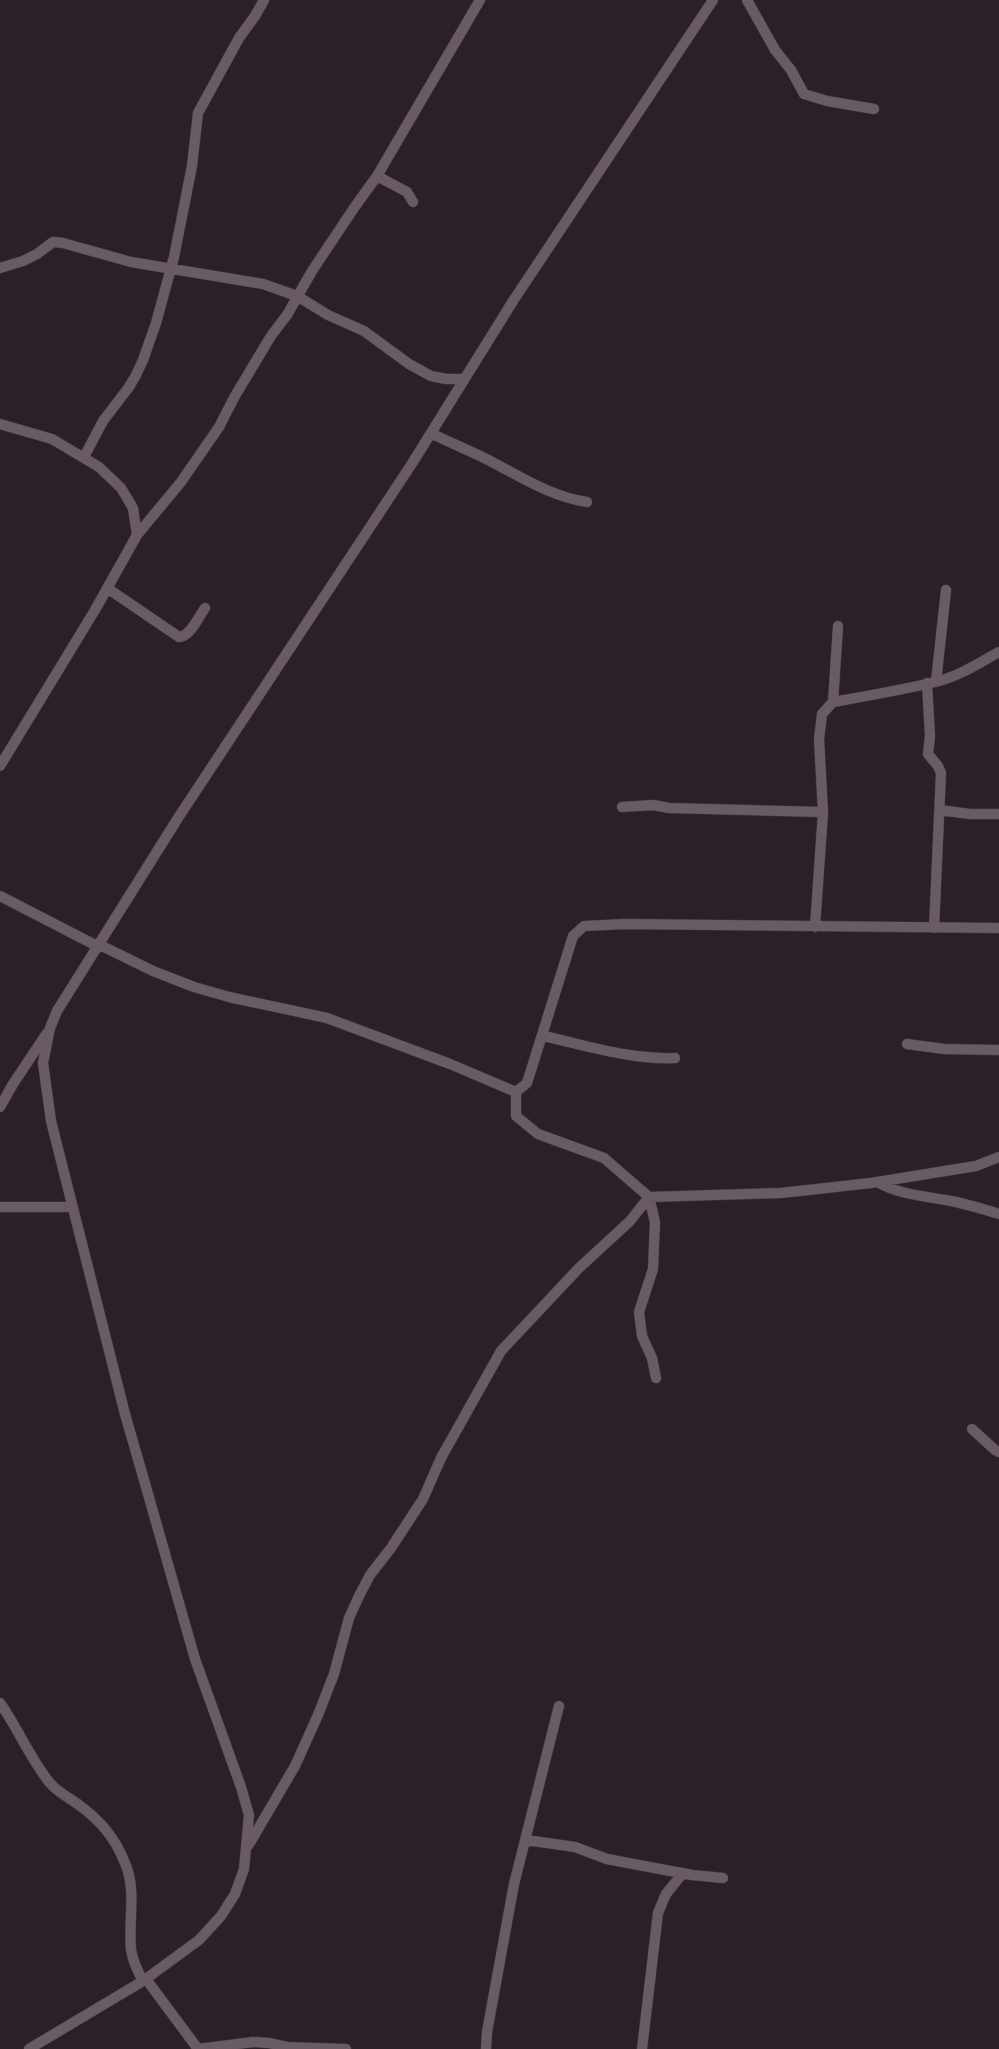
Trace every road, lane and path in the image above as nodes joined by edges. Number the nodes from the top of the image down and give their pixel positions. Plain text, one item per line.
1 (480, 0) edge
2 (713, 0) edge
3 (747, 0) edge
4 (259, 2) edge
5 (874, 109) dead end
6 (377, 176) junction
7 (413, 202) dead end
8 (0, 268) edge
9 (172, 268) junction
10 (297, 296) junction
11 (464, 379) junction
12 (0, 424) edge
13 (431, 433) junction
14 (84, 457) junction
15 (587, 502) dead end
16 (138, 535) junction
17 (107, 588) junction
18 (946, 590) dead end
19 (205, 608) dead end
20 (838, 626) dead end
21 (999, 652) edge
22 (932, 683) junction
23 (833, 702) junction
24 (0, 766) edge
25 (622, 807) dead end
26 (940, 810) junction
27 (823, 812) junction
28 (999, 814) edge
29 (0, 896) edge
30 (815, 927) junction
31 (934, 928) junction
32 (999, 928) edge
33 (100, 946) junction
34 (50, 1028) junction
35 (543, 1036) junction
36 (907, 1044) dead end
37 (999, 1050) edge
38 (675, 1058) dead end
39 (516, 1092) junction
40 (0, 1107) edge
41 (999, 1157) edge
42 (877, 1182) junction
43 (649, 1197) junction
44 (0, 1207) edge
45 (72, 1207) junction
46 (999, 1214) edge
47 (656, 1378) dead end
48 (972, 1429) dead end
49 (999, 1452) edge
50 (0, 1703) edge
51 (559, 1706) dead end
52 (526, 1840) junction
53 (247, 1848) junction
54 (683, 1873) junction
55 (723, 1878) dead end
56 (145, 1980) junction
57 (29, 2049) edge
58 (198, 2049) edge
59 (346, 2049) edge
60 (486, 2049) edge
61 (642, 2049) edge

1 - 6 street
2 - 11 street
3 - 5 street
4 - 9 street
6 - 7 street
6 - 10 street
8 - 9 street
9 - 10 street
9 - 14 street
10 - 11 street
10 - 16 street
11 - 13 street
12 - 14 street
13 - 15 street
13 - 33 street
14 - 16 street
16 - 17 street
17 - 19 street
17 - 24 street
18 - 22 street
20 - 23 street
21 - 22 street
22 - 23 street
22 - 26 street
23 - 27 street
25 - 27 street
26 - 28 street
26 - 31 street
27 - 30 street
29 - 33 street
30 - 31 street
30 - 35 street
31 - 32 street
33 - 34 street
33 - 39 street
34 - 40 street
34 - 45 street
35 - 38 street
35 - 39 street
36 - 37 street
39 - 43 street
41 - 42 street
42 - 43 street
42 - 46 street
43 - 47 street
43 - 53 street
44 - 45 street
45 - 53 street
48 - 49 street
50 - 56 street
51 - 52 street
52 - 54 street
52 - 60 street
53 - 56 street
54 - 55 street
54 - 61 street
56 - 57 street
56 - 58 street
58 - 59 street

